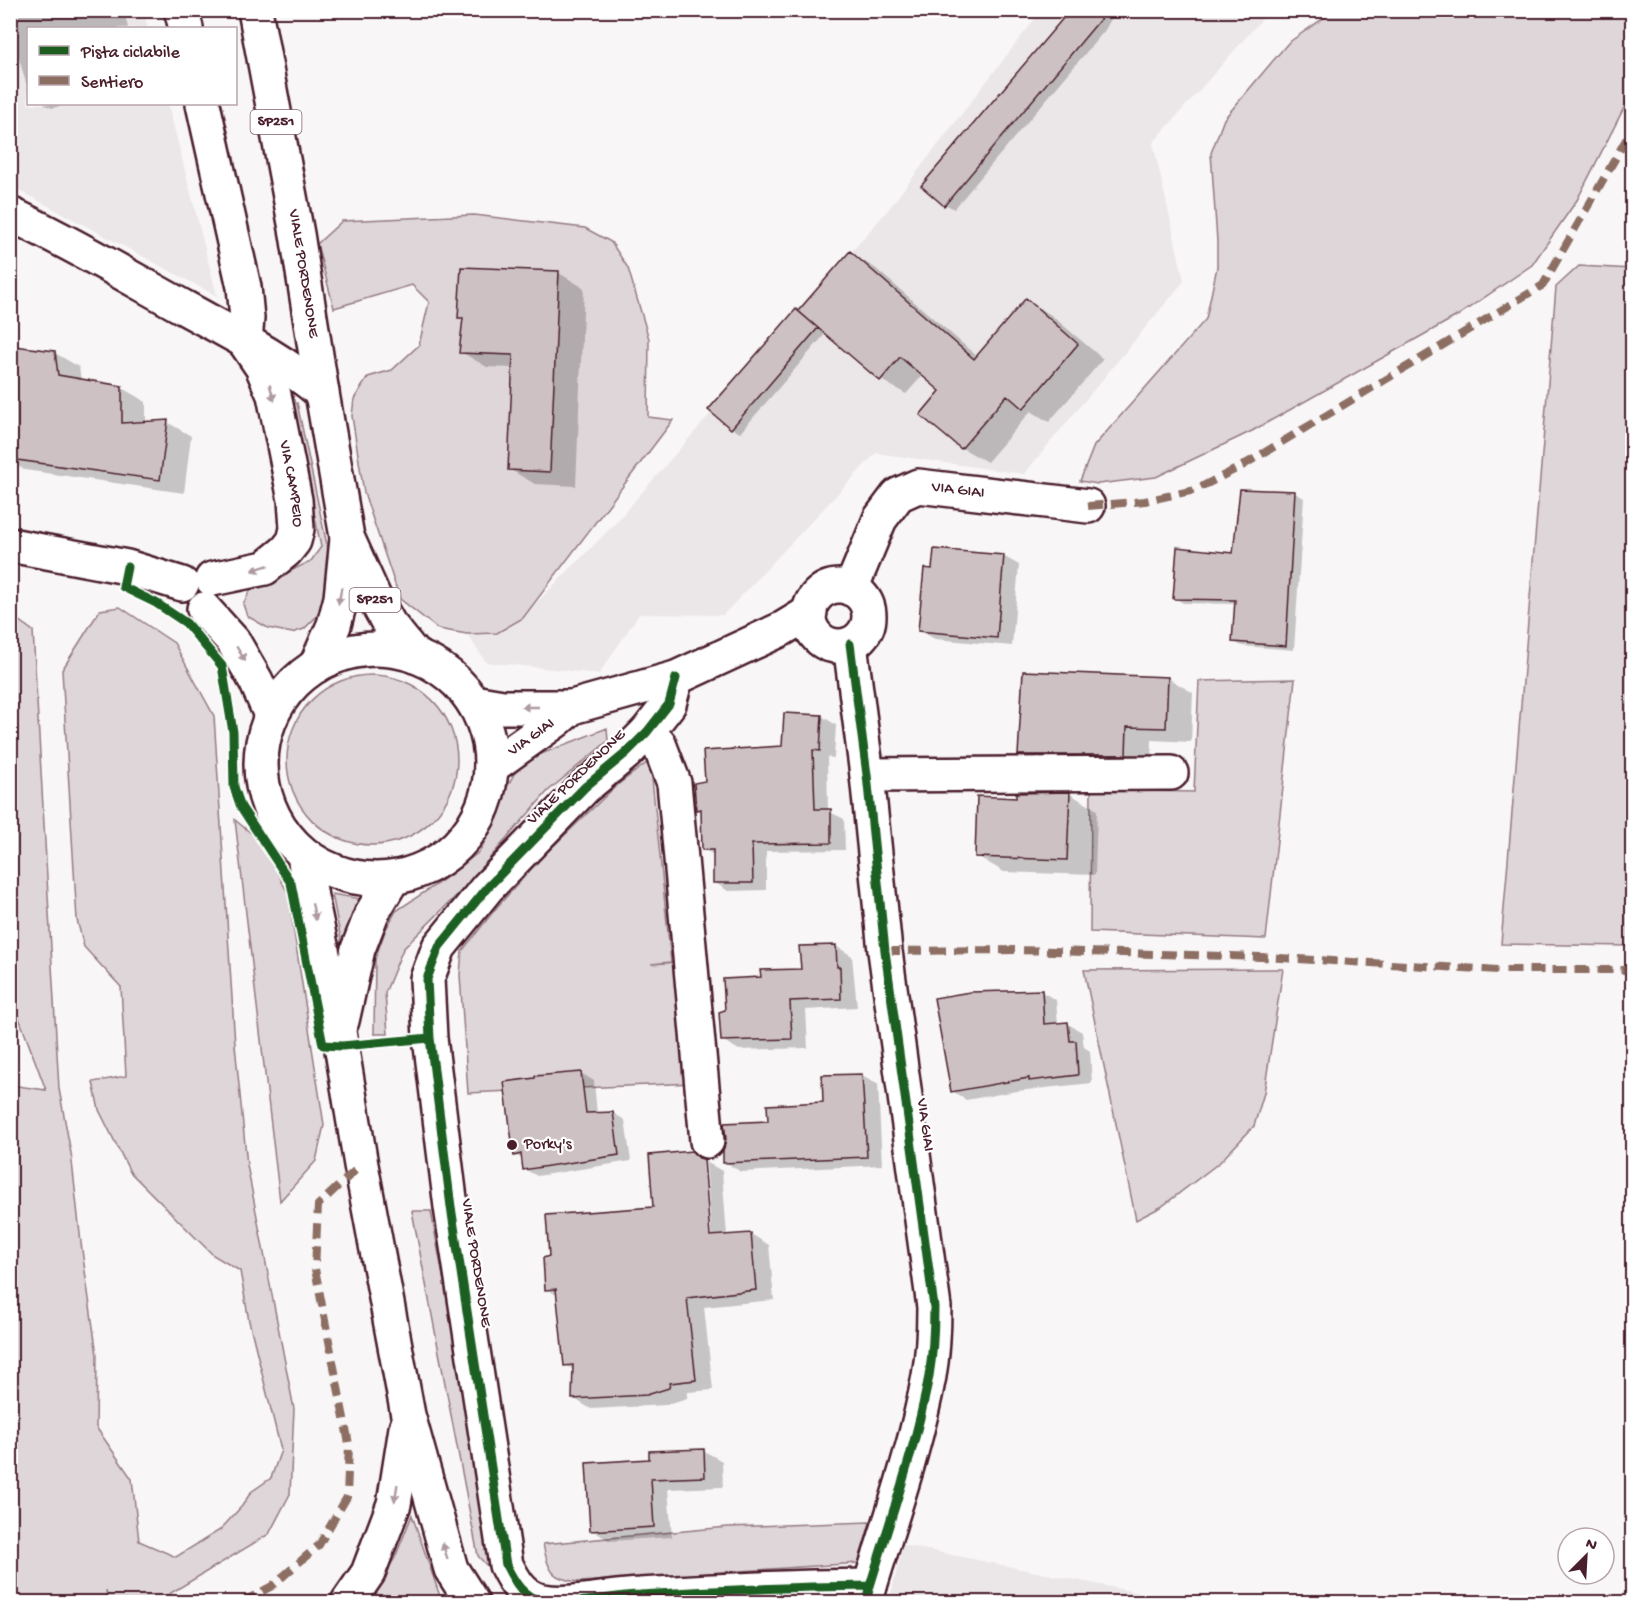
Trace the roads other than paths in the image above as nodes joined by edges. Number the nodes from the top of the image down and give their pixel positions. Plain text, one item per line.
1 (182, 10) edge
2 (255, 10) edge
3 (186, 27) edge
4 (203, 105) edge
5 (10, 214) edge
6 (312, 331) junction
7 (259, 350) junction
8 (322, 393) junction
9 (1088, 506) dead end
10 (347, 537) junction
11 (10, 545) edge
12 (851, 589) junction
13 (199, 590) junction
14 (810, 612) junction
15 (850, 644) junction
16 (415, 656) junction
17 (316, 666) junction
18 (676, 678) junction
19 (472, 702) junction
20 (572, 707) junction
21 (271, 715) junction
22 (647, 732) junction
23 (491, 767) junction
24 (1171, 773) dead end
25 (867, 775) junction
26 (304, 855) junction
27 (393, 878) junction
28 (339, 1032) junction
29 (707, 1141) dead end
30 (408, 1415) junction
31 (868, 1594) edge
32 (348, 1602) edge
33 (472, 1602) edge

1 - 3 street
2 - 6 street, VIALE PORDENONE / SP251
4 - 7 street
5 - 7 street, VIA CAMPEIO
6 - 7 street
6 - 8 street, VIALE PORDENONE / SP251
7 - 8 street, VIA CAMPEIO
7 -> 13 street, VIA CAMPEIO
8 - 10 street, VIALE PORDENONE / SP251
9 - 12 street, VIA GIAI
10 - 16 street, VIALE PORDENONE / SP251
10 -> 17 street, VIALE PORDENONE / SP251
11 - 13 street
12 - 14 street
12 - 15 street
13 -> 21 street
14 - 15 street
14 - 18 street, VIA GIAI
15 - 25 street, VIA GIAI
16 - 17 street, VIALE PORDENONE
16 - 19 street, VIALE PORDENONE
17 - 21 street, VIALE PORDENONE
18 - 20 street, VIA GIAI
18 - 22 street, VIALE PORDENONE
20 -> 19 street, VIA GIAI
19 - 23 street, VIALE PORDENONE
20 - 23 street, VIA GIAI
21 - 26 street, VIALE PORDENONE
22 - 29 street
22 - 31 street, VIALE PORDENONE
23 - 27 street, VIALE PORDENONE
24 - 25 street
25 - 31 street, VIA GIAI
26 - 27 street, VIALE PORDENONE
26 -> 28 street
27 - 28 street
28 - 30 street
30 -> 32 street
33 -> 30 street

